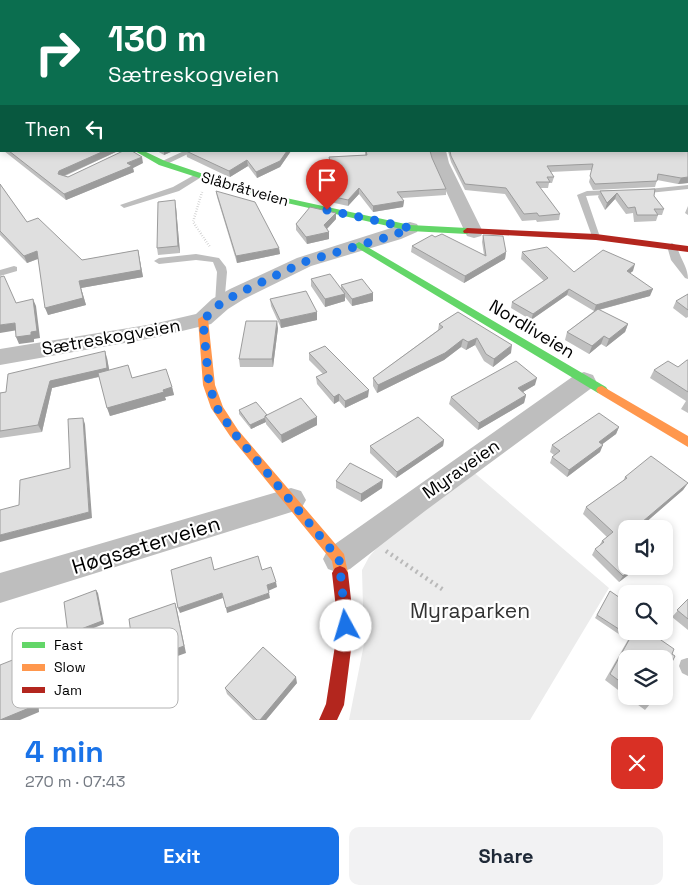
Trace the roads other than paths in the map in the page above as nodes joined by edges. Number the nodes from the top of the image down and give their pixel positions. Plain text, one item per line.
1 (140, 152) edge
2 (189, 152) edge
3 (438, 152) edge
4 (162, 163) junction
5 (199, 176) junction
6 (688, 187) edge
7 (124, 205) dead end
8 (410, 228) junction
9 (474, 232) junction
10 (596, 238) junction
11 (359, 245) junction
12 (672, 246) junction
13 (688, 249) edge
14 (159, 261) dead end
15 (14, 269) dead end
16 (0, 273) edge
17 (688, 276) edge
18 (220, 304) junction
19 (203, 320) junction
20 (0, 357) edge
21 (584, 381) junction
22 (688, 442) edge
23 (291, 500) junction
24 (339, 559) junction
25 (0, 588) edge
26 (328, 720) edge

1 - 4 street, Slåbråtveien
2 - 4 lane
3 - 9 street
4 - 5 street, Slåbråtveien
5 - 7 lane
5 - 8 street, Slåbråtveien
6 - 10 lane
8 - 9 street, Slåbråtveien
8 - 11 street, Sætreskogveien
9 - 10 street, Slåbråtveien
10 - 12 street, Slåbråtveien
11 - 18 street, Sætreskogveien
11 - 21 street, Nordliveien
12 - 13 street, Slåbråtveien
12 - 17 lane
14 - 18 lane
15 - 16 lane
18 - 19 street, Sætreskogveien
19 - 20 street, Sætreskogveien
19 - 23 street
21 - 22 street, Nordliveien
21 - 24 street, Myraveien
23 - 24 street
23 - 25 street, Høgsæterveien
24 - 26 street

